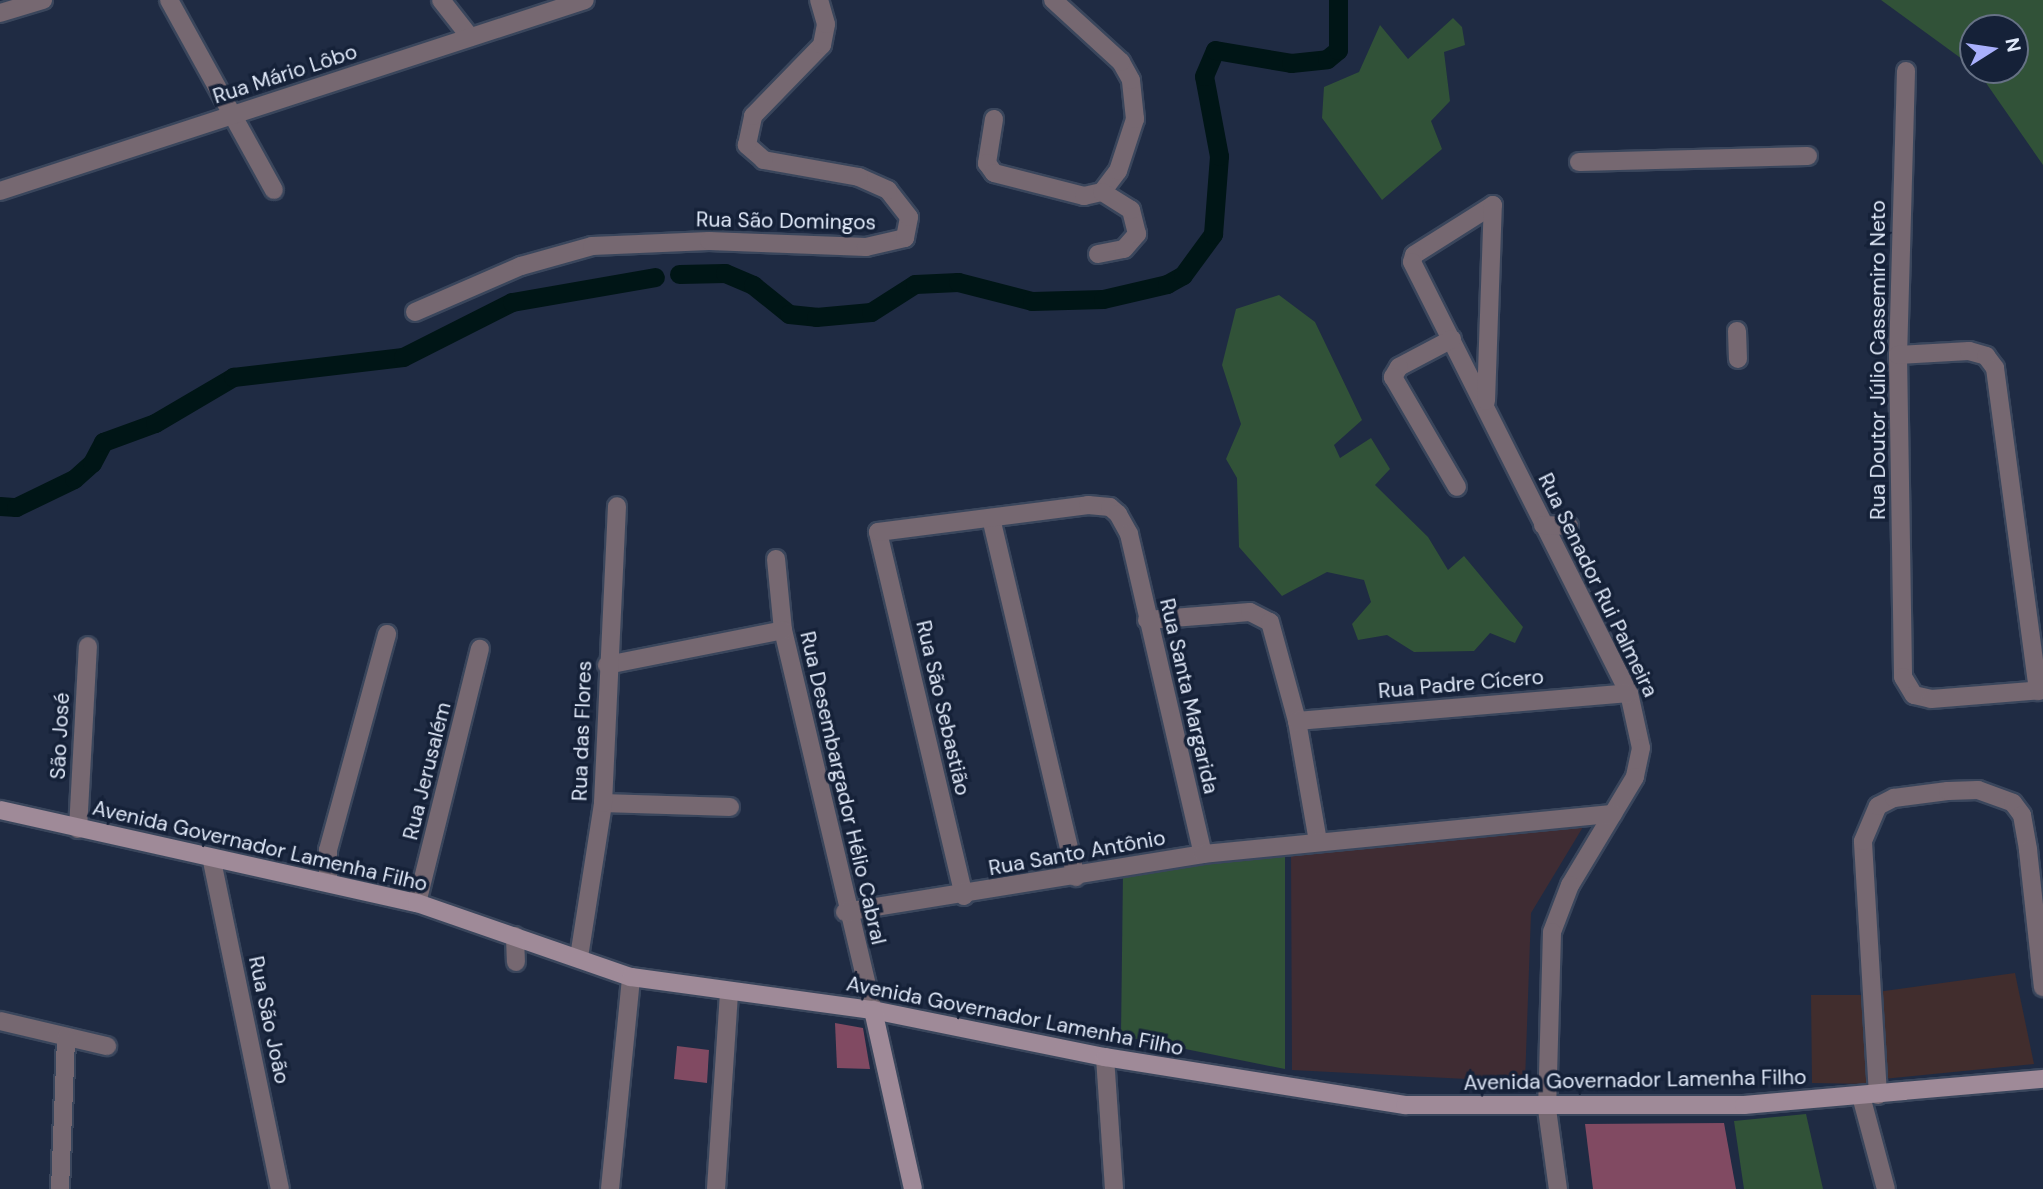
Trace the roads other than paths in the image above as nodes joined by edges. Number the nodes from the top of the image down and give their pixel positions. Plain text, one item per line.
1 (43, 0) edge
2 (169, 0) edge
3 (441, 0) edge
4 (585, 0) edge
5 (818, 0) edge
6 (1053, 0) edge
7 (0, 13) edge
8 (470, 37) junction
9 (1906, 71) dead end
10 (234, 114) junction
11 (994, 119) dead end
12 (1808, 156) dead end
13 (1579, 162) dead end
14 (274, 190) dead end
15 (0, 191) edge
16 (1102, 192) junction
17 (1098, 254) dead end
18 (415, 312) dead end
19 (1737, 331) dead end
20 (1452, 339) junction
21 (1898, 355) junction
22 (1738, 359) dead end
23 (1486, 404) junction
24 (1457, 487) dead end
25 (617, 506) dead end
26 (992, 518) junction
27 (1542, 525) junction
28 (1569, 526) dead end
29 (878, 531) joint
30 (776, 559) dead end
31 (1147, 620) junction
32 (783, 630) junction
33 (387, 634) dead end
34 (88, 646) dead end
35 (480, 649) dead end
36 (607, 665) junction
37 (2041, 691) edge
38 (1629, 693) junction
39 (1297, 721) junction
40 (603, 803) junction
41 (730, 807) dead end
42 (0, 810) edge
43 (1612, 814) junction
44 (78, 829) junction
45 (1318, 841) junction
46 (1203, 854) junction
47 (212, 861) junction
48 (1076, 877) junction
49 (328, 880) junction
50 (964, 896) junction
51 (417, 903) junction
52 (845, 912) junction
53 (515, 936) junction
54 (579, 957) junction
55 (516, 962) dead end
56 (631, 977) junction
57 (2043, 988) edge
58 (729, 991) junction
59 (873, 1010) junction
60 (0, 1021) edge
61 (66, 1037) junction
62 (107, 1046) dead end
63 (1105, 1057) junction
64 (2043, 1079) edge
65 (1870, 1095) junction
66 (1547, 1109) junction
67 (60, 1189) edge
68 (281, 1189) edge
69 (610, 1189) edge
70 (716, 1189) edge
71 (913, 1189) edge
72 (1114, 1189) edge
73 (1558, 1189) edge
74 (1886, 1189) edge

1 - 7 street
2 - 10 street
3 - 8 street
4 - 8 street, Rua Mário Lôbo
5 - 18 street, Rua São Domingos
6 - 16 street
8 - 10 street, Rua Mário Lôbo
9 - 21 street, Rua Doutor Júlio Cassemiro Neto
10 - 14 street
10 - 15 street, Rua Mário Lôbo
11 - 16 street
12 - 13 street
16 - 17 street
19 - 22 street
20 - 23 street, Rua Senador Rui Palmeira
20 - 23 street, Rua Senador Rui Palmeira
20 - 24 street
21 - 37 street
21 - 37 street, Rua Doutor Júlio Cassemiro Neto
23 - 27 street, Rua Senador Rui Palmeira
25 - 36 street, Rua das Flores
26 - 29 street, Rua Santa Margarida
26 - 31 street, Rua Santa Margarida
26 - 48 street
27 - 28 street
27 - 38 street, Rua Senador Rui Palmeira
29 - 50 street, Rua São Sebastião
30 - 32 street, Rua Desembargador Hélio Cabral
31 - 39 street
31 - 46 street, Rua Santa Margarida
32 - 36 street
32 - 52 street, Rua Desembargador Hélio Cabral
33 - 49 street
34 - 44 street, São José
35 - 51 street, Rua Jerusalém
36 - 40 street, Rua das Flores
38 - 39 street, Rua Padre Cícero
38 - 43 street, Rua Senador Rui Palmeira
39 - 45 street
40 - 41 street
40 - 54 street, Rua das Flores
42 - 44 street, Avenida Governador Lamenha Filho
43 - 45 street, Rua Santo Antônio
43 - 66 street, Rua Senador Rui Palmeira
44 - 47 street, Avenida Governador Lamenha Filho
45 - 46 street, Rua Santo Antônio
46 - 48 street, Rua Santo Antônio
47 - 49 street, Avenida Governador Lamenha Filho
47 - 68 street, Rua São João
48 - 50 street, Rua Santo Antônio
49 - 51 street, Avenida Governador Lamenha Filho
50 - 52 street, Rua Santo Antônio
51 - 53 street, Avenida Governador Lamenha Filho
52 - 59 street, Rua Desembargador Hélio Cabral
53 - 54 street, Avenida Governador Lamenha Filho
53 - 55 street
54 - 56 street, Avenida Governador Lamenha Filho
56 - 58 street, Avenida Governador Lamenha Filho
56 - 69 street
57 - 65 street
58 - 59 street, Avenida Governador Lamenha Filho
58 - 70 street
59 - 63 street, Avenida Governador Lamenha Filho
59 - 71 street, Rua Desembargador Hélio Cabral
60 - 61 street
61 - 62 street
61 - 67 street
63 - 66 street, Avenida Governador Lamenha Filho
63 - 72 street
64 - 65 street, Avenida Governador Lamenha Filho
65 - 66 street, Avenida Governador Lamenha Filho
65 - 74 street
66 - 73 street, Rua Senador Rui Palmeira

